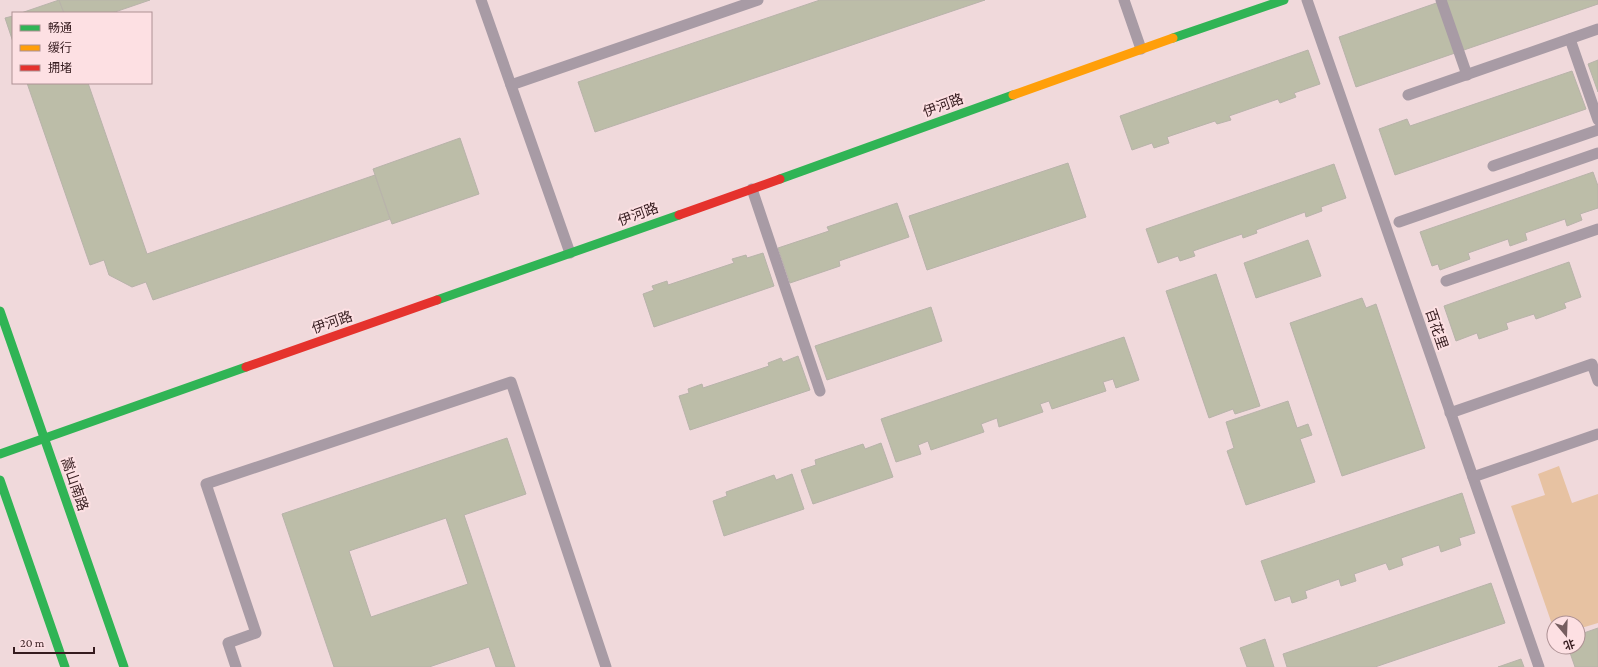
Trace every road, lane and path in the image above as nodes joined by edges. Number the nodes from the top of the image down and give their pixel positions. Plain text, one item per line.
1 (758, 0) edge
2 (1124, 0) edge
3 (1284, 0) edge
4 (1307, 0) edge
5 (1441, 0) edge
6 (483, 1) edge
7 (1598, 29) edge
8 (1570, 39) junction
9 (1141, 49) junction
10 (1467, 75) junction
11 (511, 85) junction
12 (1408, 95) dead end
13 (1598, 120) edge
14 (1598, 130) edge
15 (1598, 153) edge
16 (1493, 166) dead end
17 (752, 189) junction
18 (1399, 222) dead end
19 (1598, 229) edge
20 (570, 253) junction
21 (1446, 281) dead end
22 (0, 311) edge
23 (1598, 381) edge
24 (820, 391) dead end
25 (1450, 413) junction
26 (1598, 434) edge
27 (44, 439) junction
28 (0, 454) edge
29 (1473, 477) junction
30 (0, 480) edge
31 (65, 667) edge
32 (124, 667) edge
33 (236, 667) edge
34 (606, 667) edge
35 (1539, 667) edge

1 - 11 lane
2 - 9 lane
3 - 9 street, 伊河路
4 - 25 lane, 百花里
5 - 10 lane
6 - 11 lane
7 - 8 lane
8 - 10 lane
8 - 13 lane
9 - 17 street, 伊河路
10 - 12 lane
11 - 20 lane
14 - 16 lane
15 - 18 lane
17 - 20 street, 伊河路
17 - 24 lane
19 - 21 lane
20 - 27 street, 伊河路
22 - 27 street, 嵩山南路
23 - 25 lane
25 - 29 lane, 百花里
26 - 29 lane
27 - 28 street, 伊河路
27 - 32 street, 嵩山南路
29 - 35 lane, 百花里
30 - 31 street
33 - 34 lane

